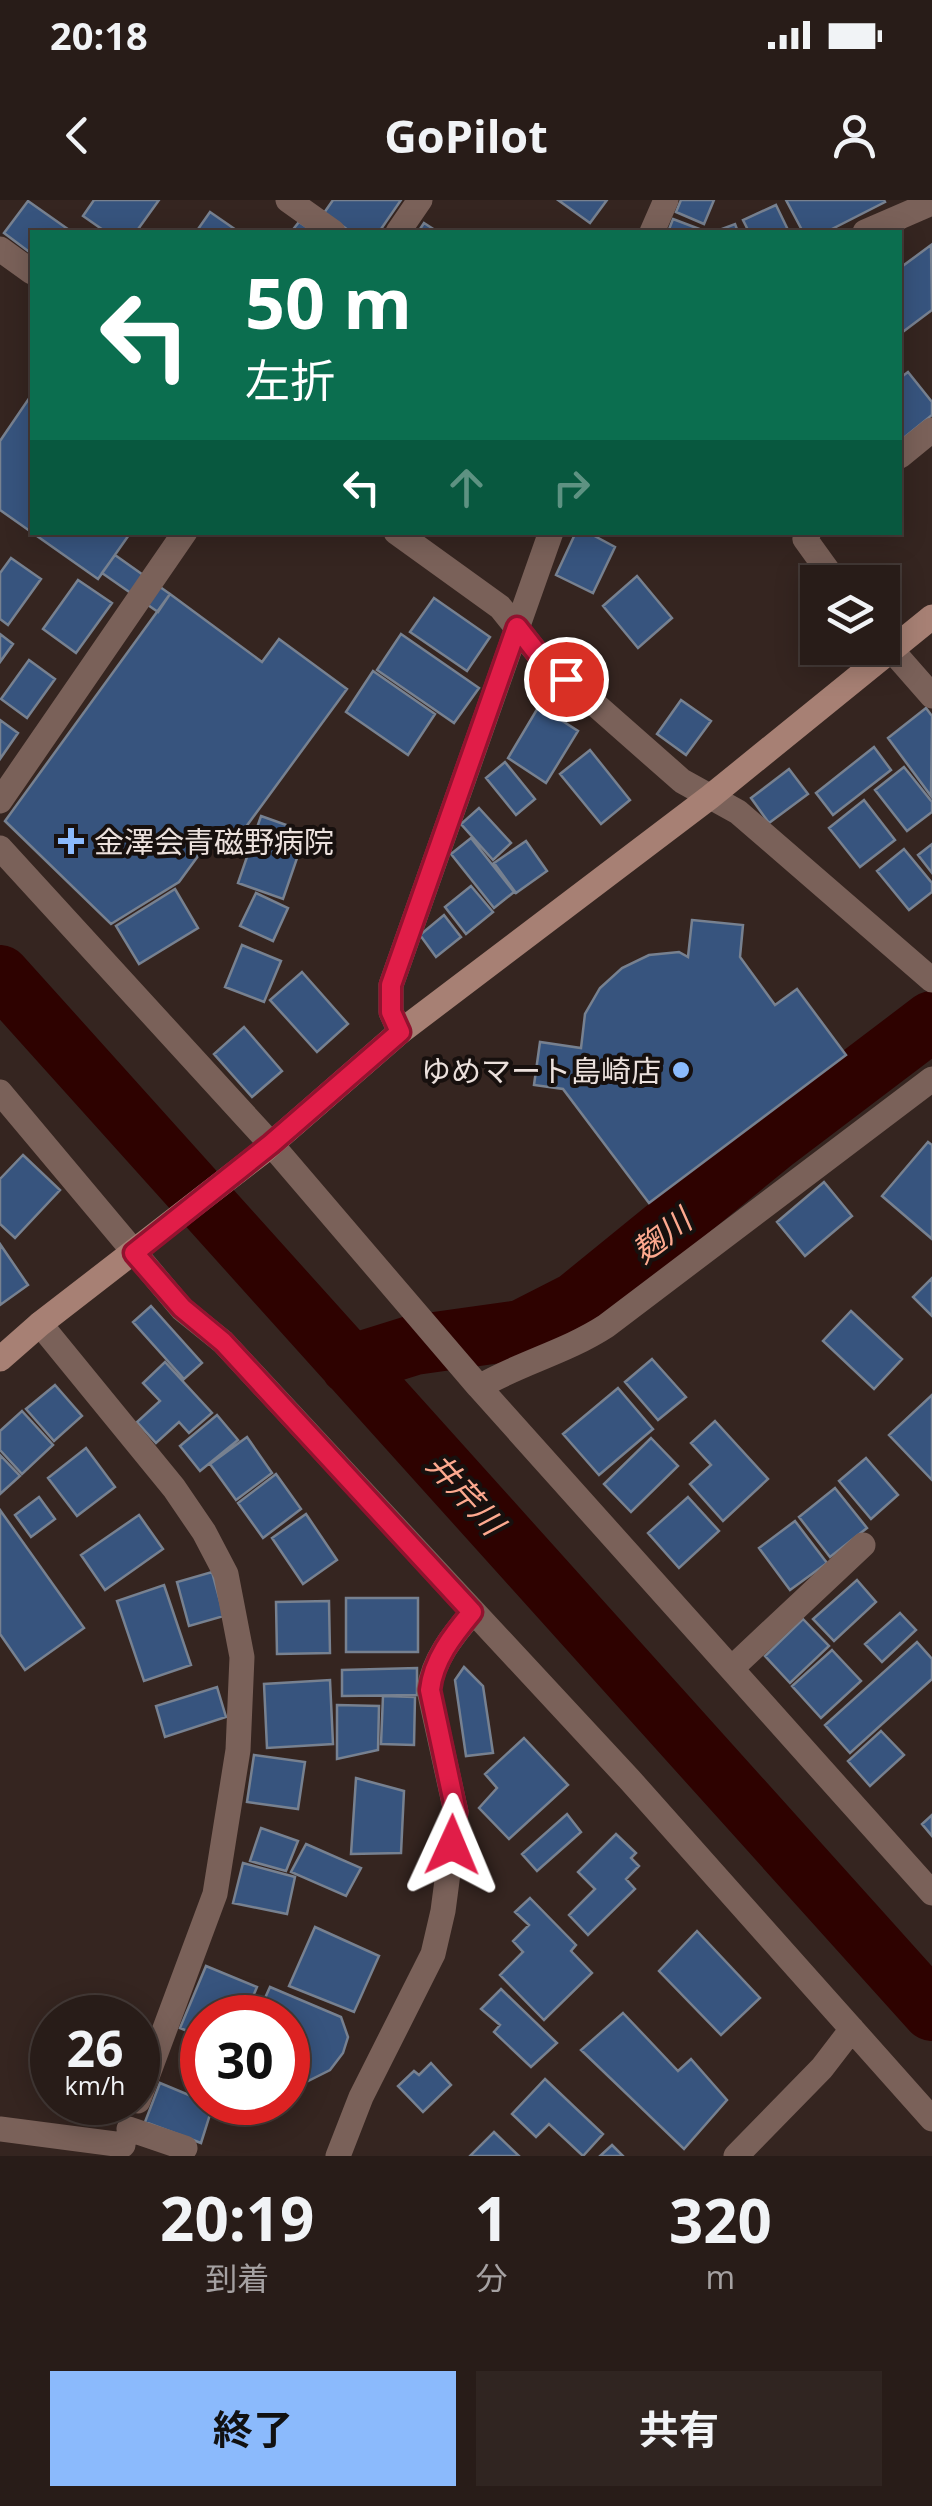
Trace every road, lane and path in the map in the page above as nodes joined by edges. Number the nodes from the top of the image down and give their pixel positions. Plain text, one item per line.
1 (288, 200) edge
2 (420, 200) edge
3 (666, 200) edge
4 (929, 211) edge
5 (330, 230) edge
6 (399, 230) edge
7 (653, 230) edge
8 (871, 230) edge
9 (0, 249) edge
10 (30, 271) edge
11 (932, 430) edge
12 (902, 454) edge
13 (183, 535) edge
14 (400, 535) edge
15 (550, 535) edge
16 (808, 535) edge
17 (823, 565) edge
18 (932, 618) edge
19 (517, 627) junction
20 (900, 636) edge
21 (900, 659) edge
22 (863, 665) edge
23 (932, 696) edge
24 (710, 798) junction
25 (0, 801) edge
26 (0, 848) edge
27 (932, 980) edge
28 (400, 1032) junction
29 (932, 1079) edge
30 (0, 1092) edge
31 (266, 1149) junction
32 (143, 1246) junction
33 (40, 1324) junction
34 (0, 1359) edge
35 (479, 1387) junction
36 (863, 1544) dead end
37 (472, 1612) junction
38 (732, 1668) junction
39 (932, 1893) edge
40 (852, 2029) junction
41 (160, 2041) edge
42 (932, 2119) edge
43 (0, 2129) edge
44 (123, 2143) edge
45 (186, 2148) dead end
46 (338, 2156) edge
47 (736, 2156) edge

1 - 5 street
2 - 6 street
3 - 7 street
4 - 8 street
9 - 10 street
11 - 12 street
13 - 25 street
14 - 19 street
15 - 19 street
16 - 17 street
18 - 20 street
19 - 24 street
19 - 28 street
21 - 23 street
22 - 24 street
24 - 27 street
24 - 28 street
26 - 31 street
28 - 31 street
29 - 35 street
30 - 32 street
31 - 32 street
31 - 35 street
32 - 33 street
32 - 37 street
33 - 34 street
33 - 41 street
35 - 38 street
36 - 38 street
37 - 40 street
37 - 46 street
38 - 39 street
40 - 42 street
40 - 47 street
43 - 44 street
44 - 45 street

